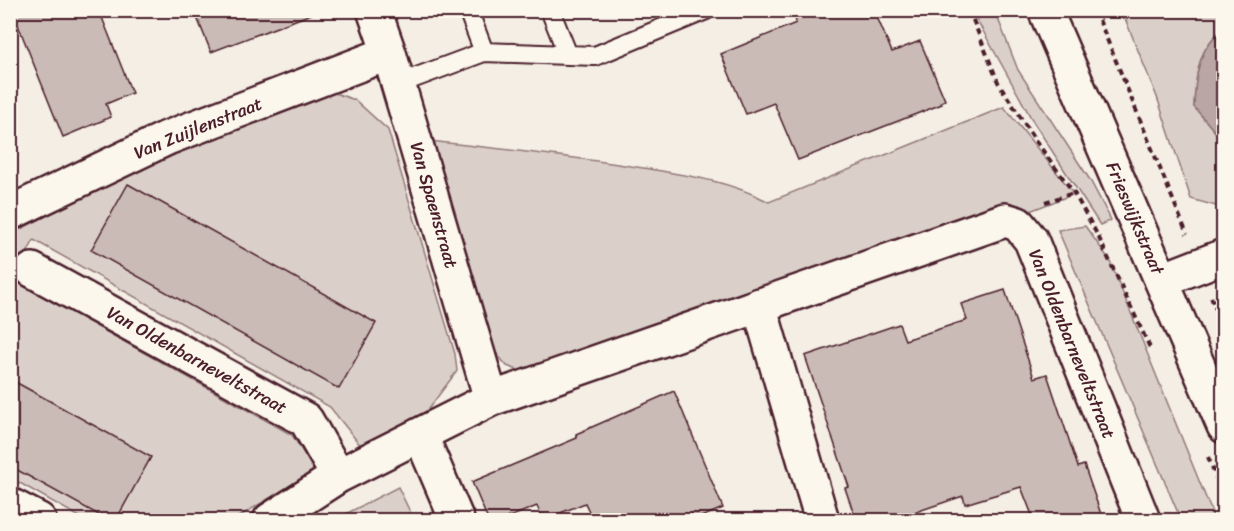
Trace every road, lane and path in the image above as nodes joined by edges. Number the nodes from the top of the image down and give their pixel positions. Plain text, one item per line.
1 (374, 10) edge
2 (468, 10) edge
3 (550, 10) edge
4 (706, 10) edge
5 (969, 10) edge
6 (1045, 10) edge
7 (1095, 10) edge
8 (484, 52) junction
9 (389, 53) junction
10 (568, 55) junction
11 (398, 84) junction
12 (10, 213) edge
13 (1098, 236) dead end
14 (1211, 260) edge
15 (32, 270) dead end
16 (1162, 280) junction
17 (759, 305) junction
18 (1224, 330) edge
19 (491, 399) junction
20 (1224, 426) edge
21 (421, 436) junction
22 (338, 476) junction
23 (10, 505) edge
24 (39, 520) edge
25 (270, 520) edge
26 (457, 520) edge
27 (822, 520) edge
28 (1143, 520) edge

1 - 9 street, Van Spaenstraat
2 - 8 lane
3 - 10 lane
4 - 10 lane
5 - 13 path
6 - 16 street, Frieswijkstraat
7 - 14 path
8 - 10 lane
8 - 11 lane
9 - 11 street, Van Spaenstraat
9 - 12 street, Van Zuijlenstraat
11 - 19 street, Van Spaenstraat
14 - 16 street
14 - 18 path
15 - 22 street, Van Oldenbarneveltstraat
16 - 20 street, Frieswijkstraat
17 - 19 street, Van Oldenbarneveltstraat
17 - 27 street
17 - 28 street, Van Oldenbarneveltstraat
19 - 21 street, Van Oldenbarneveltstraat
21 - 22 street, Van Oldenbarneveltstraat
21 - 26 street
22 - 25 street, Van Oldenbarneveltstraat
23 - 24 street

